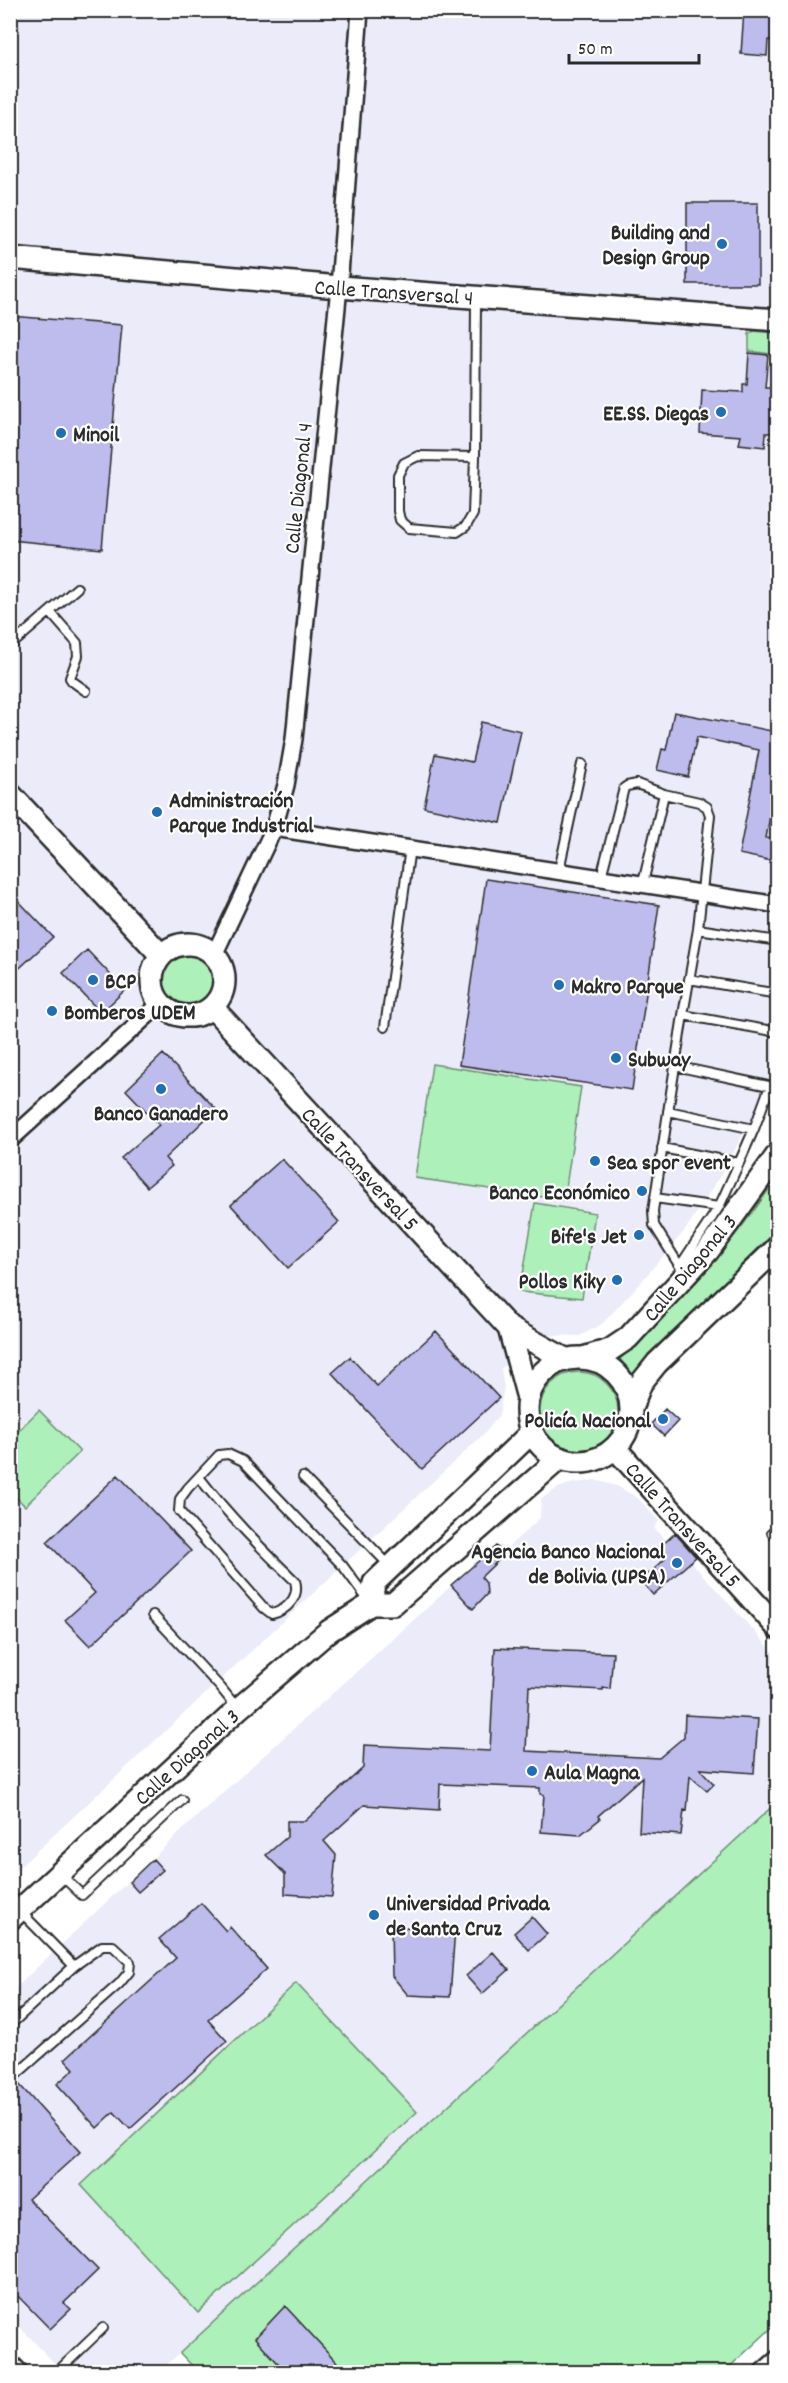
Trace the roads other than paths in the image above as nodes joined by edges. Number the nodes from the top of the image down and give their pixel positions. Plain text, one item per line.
1 (360, 10) edge
2 (10, 258) edge
3 (339, 287) junction
4 (476, 297) junction
5 (777, 320) edge
6 (475, 457) junction
7 (77, 588) dead end
8 (50, 612) junction
9 (10, 646) edge
10 (87, 691) dead end
11 (582, 764) dead end
12 (10, 794) edge
13 (664, 794) junction
14 (274, 828) junction
15 (410, 848) junction
16 (559, 870) junction
17 (601, 877) junction
18 (643, 883) junction
19 (701, 892) junction
20 (775, 900) edge
21 (698, 929) junction
22 (777, 941) edge
23 (161, 955) junction
24 (214, 955) junction
25 (689, 979) junction
26 (777, 994) edge
27 (160, 1004) junction
28 (212, 1007) junction
29 (684, 1015) junction
30 (385, 1027) dead end
31 (777, 1032) edge
32 (675, 1066) junction
33 (774, 1087) edge
34 (668, 1112) junction
35 (754, 1129) junction
36 (10, 1140) edge
37 (663, 1148) junction
38 (777, 1154) edge
39 (739, 1163) junction
40 (655, 1198) junction
41 (719, 1207) junction
42 (777, 1247) edge
43 (683, 1271) junction
44 (509, 1328) junction
45 (574, 1359) junction
46 (528, 1398) junction
47 (632, 1406) junction
48 (532, 1432) junction
49 (615, 1448) junction
50 (560, 1458) junction
51 (199, 1477) junction
52 (303, 1477) dead end
53 (423, 1536) junction
54 (445, 1560) junction
55 (391, 1567) junction
56 (371, 1604) junction
57 (153, 1615) dead end
58 (777, 1628) edge
59 (238, 1709) junction
60 (182, 1800) dead end
61 (59, 1873) junction
62 (15, 1915) edge
63 (74, 1966) junction
64 (10, 2025) edge
65 (10, 2080) edge
66 (103, 2328) dead end
67 (777, 2358) edge
68 (10, 2362) edge
69 (20, 2373) edge
70 (57, 2373) edge
71 (762, 2373) edge

1 - 3 street, Calle Diagonal 4
2 - 3 street, Calle Transversal 4
3 - 4 street, Calle Transversal 4
3 - 14 street, Calle Diagonal 4
4 - 5 street, Calle Transversal 4
4 - 6 lane
6 - 6 lane
7 - 8 lane
8 - 9 lane
8 - 10 lane
11 - 16 lane
12 - 23 street
13 - 17 lane
13 - 18 lane
13 - 19 lane
14 - 15 street
14 - 24 street, Calle Diagonal 4
15 - 16 street
15 - 30 lane
16 - 17 street
17 - 18 street
18 - 19 street
19 - 20 street
19 - 21 lane
21 - 22 lane
21 - 25 lane
23 - 24 street
23 - 27 street
24 - 28 street
25 - 26 lane
25 - 29 lane
27 - 28 street
27 - 36 street
28 - 44 street, Calle Transversal 5
29 - 31 lane
29 - 32 lane
32 - 33 lane
32 - 34 lane
33 - 35 lane
34 - 35 lane
34 - 37 lane
35 - 39 lane
37 - 39 lane
37 - 40 lane
38 - 43 street, Calle Diagonal 3
39 - 41 lane
40 - 41 lane
40 - 43 lane
41 - 43 lane
42 - 47 street, Calle Diagonal 3
43 - 45 street, Calle Diagonal 3
44 - 45 street, Calle Transversal 5
44 - 46 street, Calle Transversal 5
45 - 46 street
45 - 47 street
46 - 48 street
47 - 49 street
48 - 50 street
48 - 53 street
49 - 50 street
49 - 58 street, Calle Transversal 5
50 - 54 street, Calle Diagonal 3
51 - 51 lane
51 - 56 lane
52 - 55 lane
53 - 54 street
53 - 55 street
54 - 56 street, Calle Diagonal 3
55 - 56 street
56 - 59 street, Calle Diagonal 3
57 - 59 lane
59 - 61 street, Calle Diagonal 3
60 - 61 lane
61 - 62 street, Calle Diagonal 3
62 - 63 lane
63 - 64 lane
63 - 65 lane
66 - 70 lane
67 - 71 street
68 - 69 street

